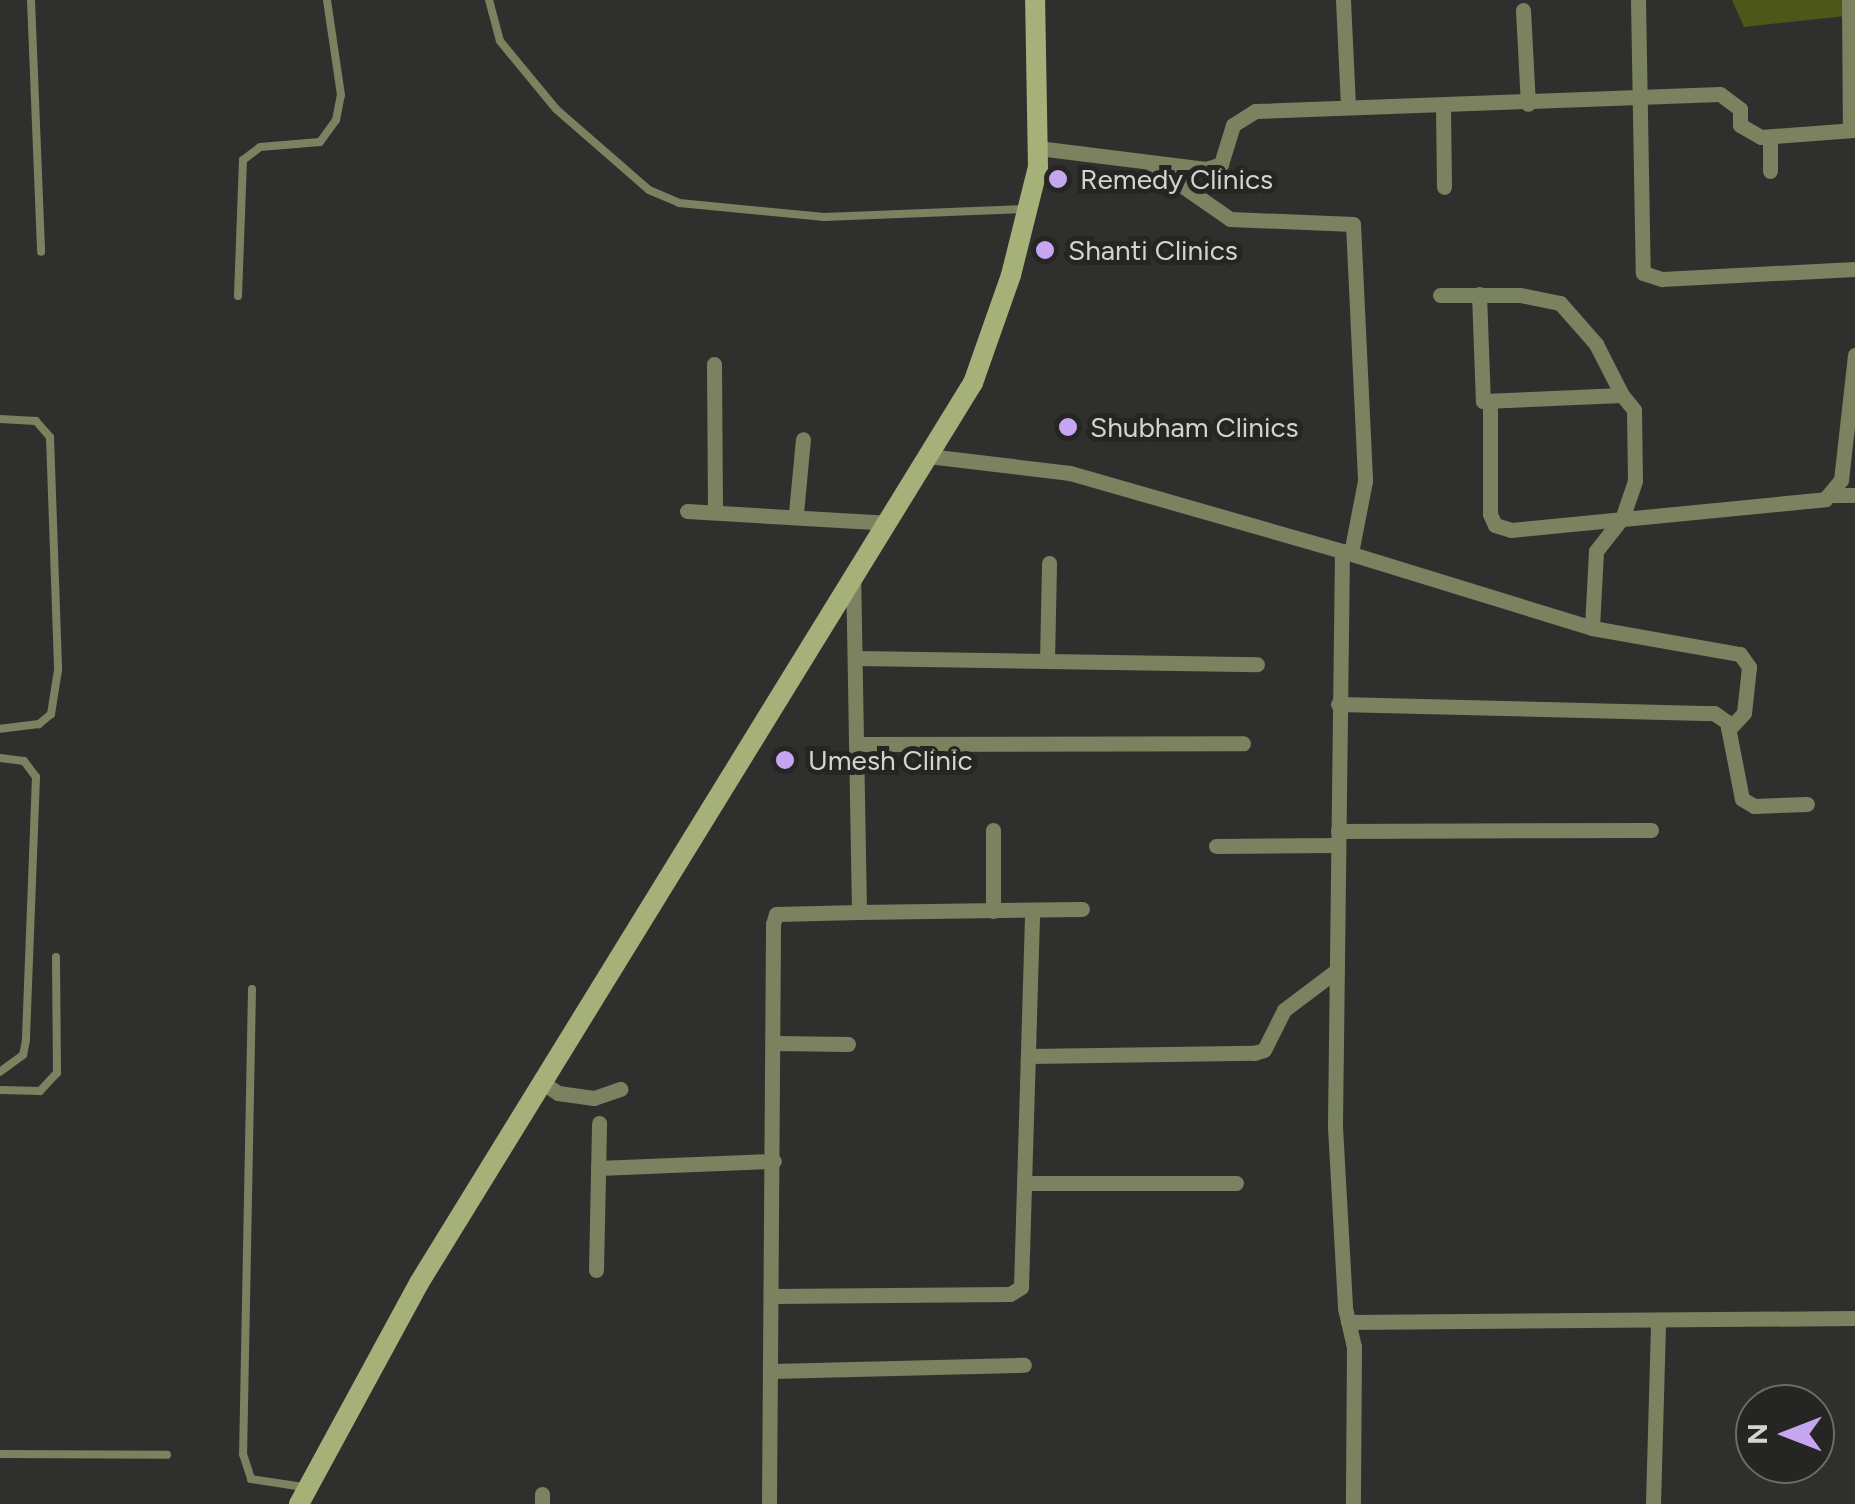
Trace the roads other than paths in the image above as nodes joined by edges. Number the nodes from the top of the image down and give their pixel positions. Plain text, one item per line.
1 (31, 0) edge
2 (327, 0) edge
3 (488, 0) edge
4 (1035, 0) edge
5 (1344, 0) edge
6 (1638, 0) edge
7 (1849, 0) edge
8 (1524, 10) dead end
9 (1641, 98) junction
10 (1528, 104) junction
11 (1443, 106) junction
12 (1348, 107) junction
13 (1852, 130) edge
14 (1770, 136) junction
15 (1038, 148) junction
16 (1148, 162) junction
17 (1770, 170) dead end
18 (1444, 187) dead end
19 (1028, 210) junction
20 (41, 252) dead end
21 (1855, 268) edge
22 (1479, 294) junction
23 (1440, 295) dead end
24 (238, 296) dead end
25 (1855, 355) edge
26 (714, 364) dead end
27 (1622, 395) junction
28 (1490, 405) junction
29 (0, 419) edge
30 (803, 439) dead end
31 (928, 456) junction
32 (1830, 495) junction
33 (1855, 495) edge
34 (687, 511) dead end
35 (715, 511) junction
36 (796, 514) junction
37 (1622, 518) junction
38 (887, 523) junction
39 (1346, 552) junction
40 (1049, 563) dead end
41 (853, 582) junction
42 (1592, 628) junction
43 (857, 658) junction
44 (1047, 661) junction
45 (1258, 664) dead end
46 (1338, 704) junction
47 (0, 729) edge
48 (1728, 730) junction
49 (1243, 743) dead end
50 (860, 744) junction
51 (0, 758) edge
52 (1807, 804) dead end
53 (993, 830) dead end
54 (1651, 830) dead end
55 (1338, 838) junction
56 (1216, 846) dead end
57 (1032, 910) junction
58 (1082, 910) dead end
59 (993, 911) junction
60 (859, 912) junction
61 (56, 958) dead end
62 (1336, 970) junction
63 (252, 989) dead end
64 (775, 1048) junction
65 (848, 1048) dead end
66 (1029, 1056) junction
67 (0, 1072) edge
68 (543, 1083) junction
69 (0, 1090) edge
70 (620, 1090) dead end
71 (599, 1122) dead end
72 (774, 1161) junction
73 (598, 1168) junction
74 (1027, 1183) junction
75 (1236, 1183) dead end
76 (596, 1270) dead end
77 (773, 1296) junction
78 (1855, 1318) edge
79 (1658, 1320) junction
80 (1348, 1322) junction
81 (1024, 1365) dead end
82 (772, 1370) junction
83 (0, 1454) edge
84 (167, 1455) dead end
85 (303, 1496) edge
86 (769, 1504) edge
87 (1354, 1504) edge
88 (1653, 1504) edge

1 - 20 lane
2 - 24 lane
3 - 19 lane
4 - 15 street
5 - 12 street
6 - 9 street
7 - 13 street
8 - 10 street
9 - 10 street
9 - 14 street
9 - 21 street
10 - 11 street
11 - 12 street
11 - 18 street
12 - 16 street
13 - 14 street
14 - 17 street
15 - 16 street
15 - 19 street
16 - 39 street
19 - 31 street
22 - 23 street
22 - 27 street
22 - 28 street
25 - 32 street
26 - 35 street
27 - 28 street
27 - 37 street
28 - 37 street
29 - 47 lane
30 - 36 street
31 - 38 street
31 - 39 street
32 - 33 street
32 - 37 street
34 - 35 street
35 - 36 street
36 - 38 street
37 - 42 street
38 - 41 street
39 - 42 street
39 - 46 street
40 - 44 street
41 - 43 street
41 - 68 street
42 - 48 street
43 - 44 street
43 - 50 street
44 - 45 street
46 - 48 street
46 - 55 street
48 - 52 street
49 - 50 street
50 - 60 street
51 - 67 lane
53 - 59 street
54 - 55 street
55 - 56 street
55 - 62 street
57 - 58 street
57 - 59 street
57 - 66 street
59 - 60 street
60 - 64 street
61 - 69 lane
62 - 66 street
62 - 80 street
63 - 85 lane
64 - 65 street
64 - 72 street
66 - 74 street
68 - 70 street
68 - 85 street
71 - 73 street
72 - 73 street
72 - 77 street
73 - 76 street
74 - 75 street
74 - 77 street
77 - 82 street
78 - 79 street
79 - 80 street
79 - 88 street
80 - 87 street
81 - 82 street
82 - 86 street
83 - 84 lane

